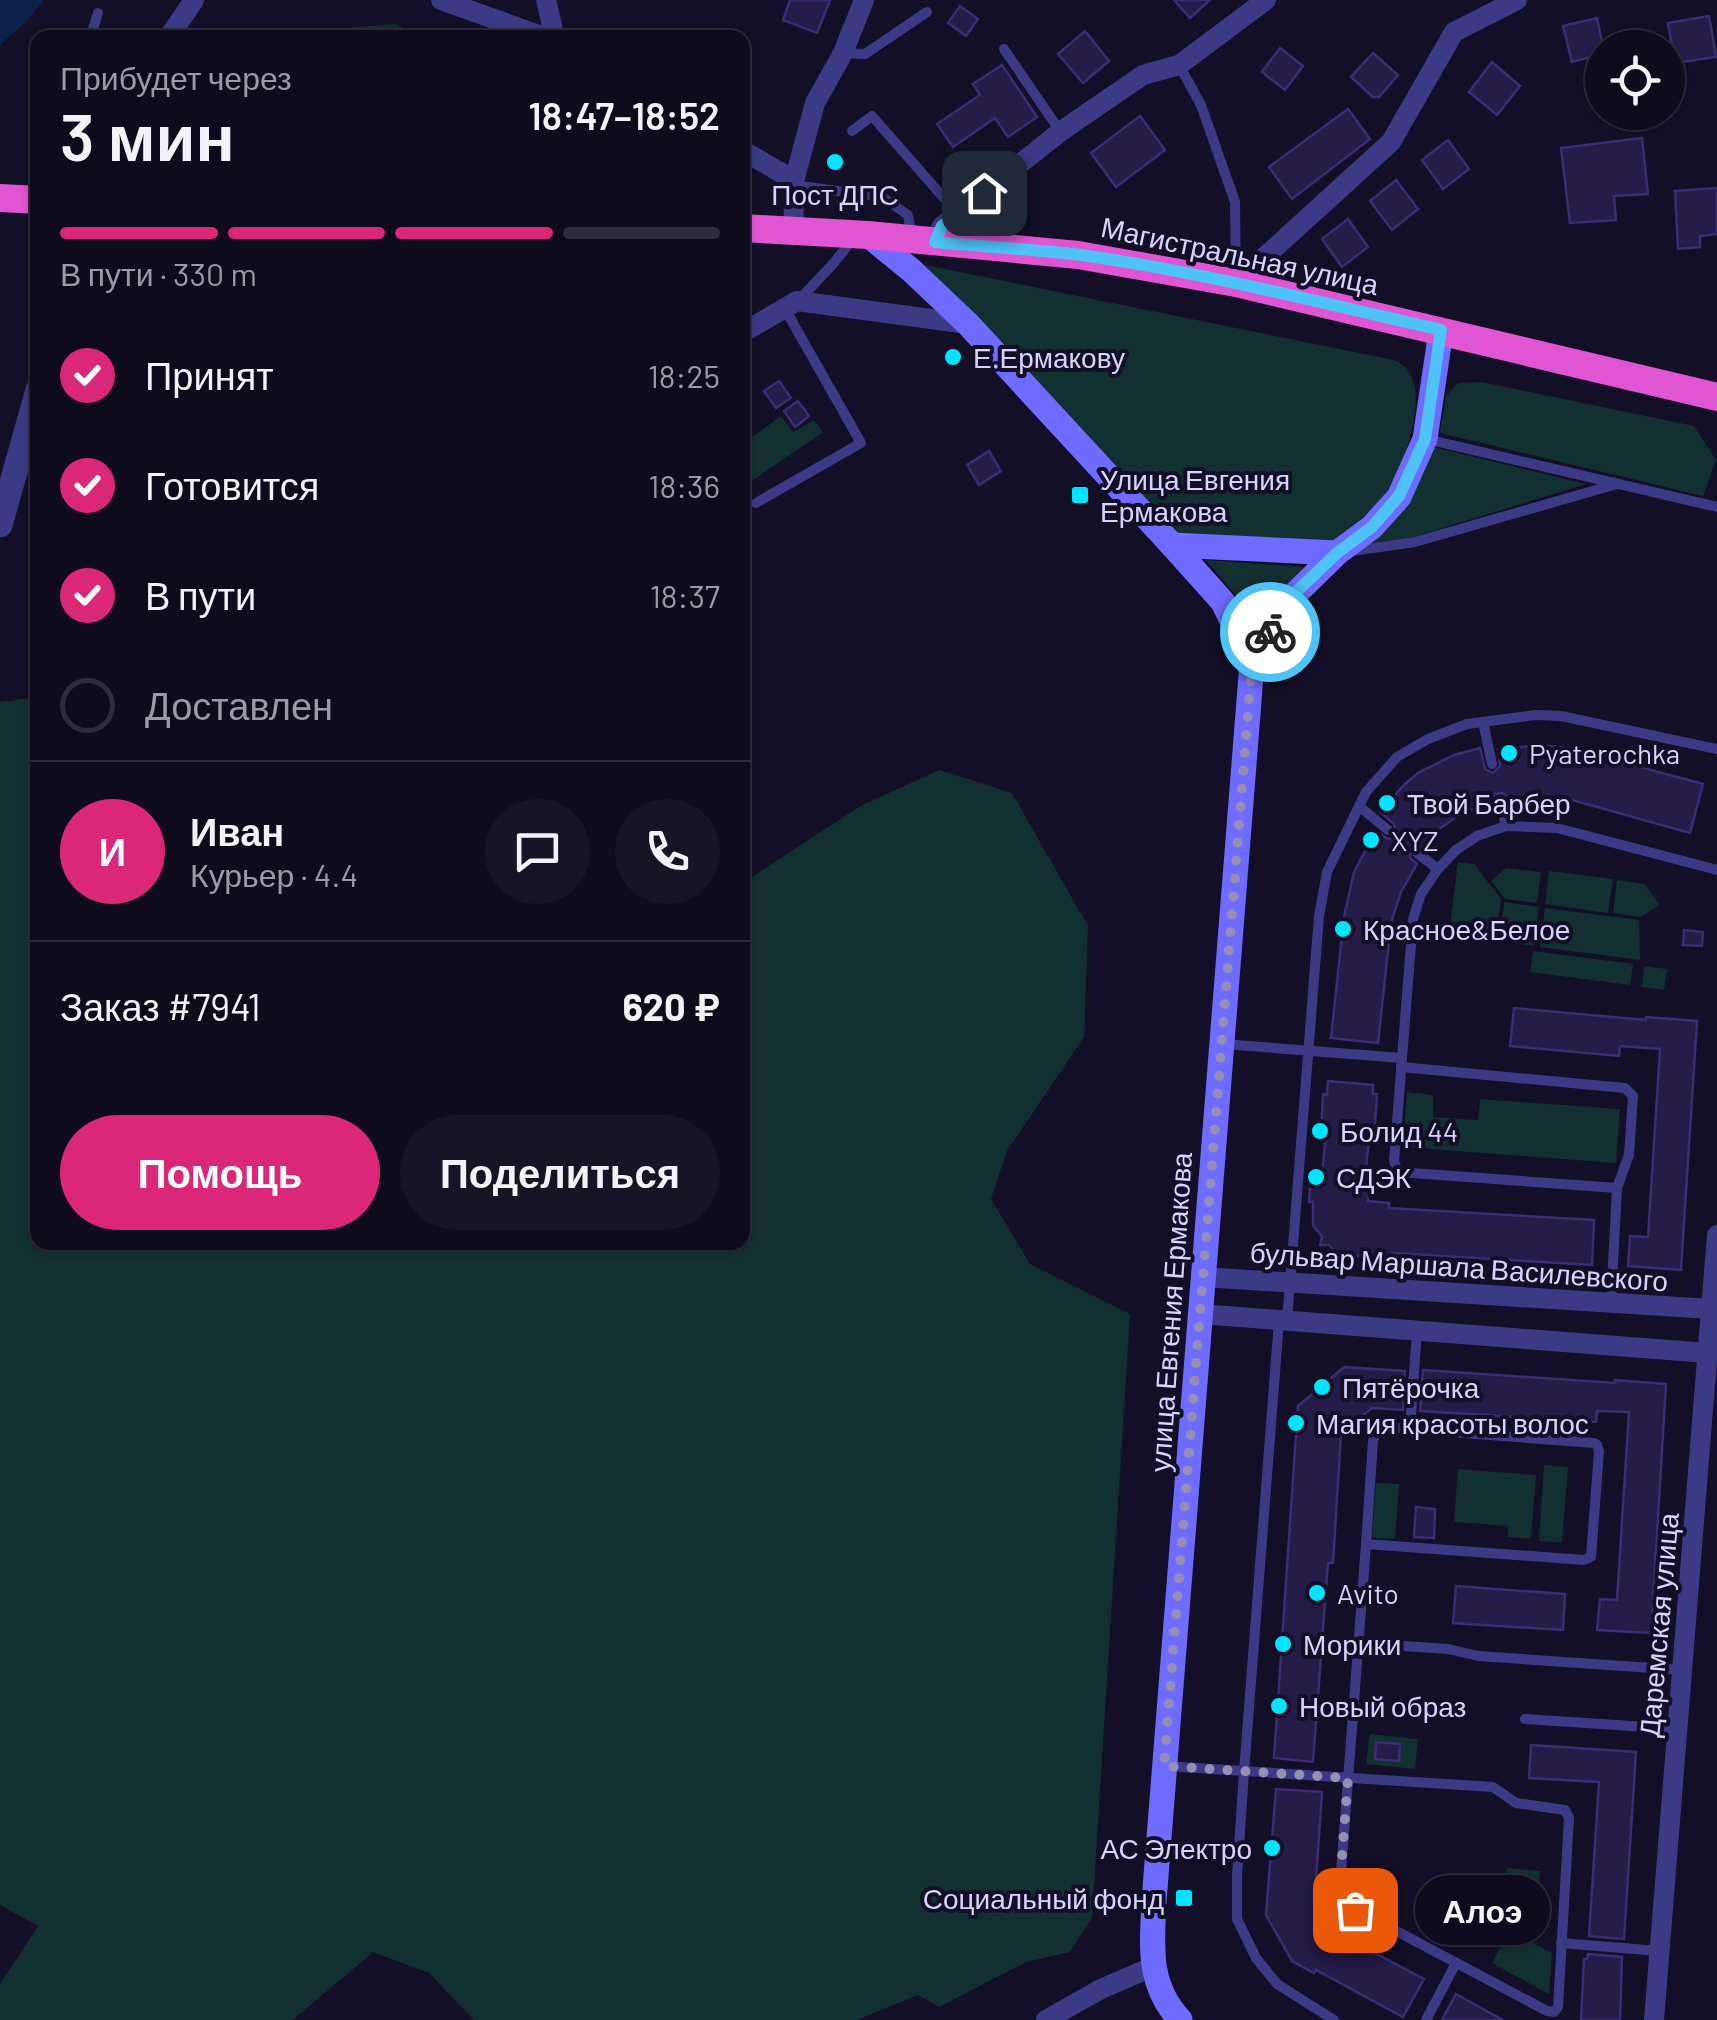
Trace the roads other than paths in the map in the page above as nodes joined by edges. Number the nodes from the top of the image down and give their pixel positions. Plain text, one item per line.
1 (194, 0) edge
2 (440, 0) edge
3 (546, 0) edge
4 (864, 0) edge
5 (1266, 0) edge
6 (1517, 0) edge
7 (927, 12) dead end
8 (98, 13) dead end
9 (93, 30) edge
10 (173, 30) edge
11 (524, 30) edge
12 (553, 30) edge
13 (1004, 49) dead end
14 (844, 54) junction
15 (1179, 65) junction
16 (852, 131) dead end
17 (1060, 132) junction
18 (750, 155) edge
19 (793, 185) junction
20 (0, 198) edge
21 (30, 200) edge
22 (958, 214) junction
23 (750, 228) edge
24 (794, 230) junction
25 (862, 235) junction
26 (924, 241) junction
27 (1236, 283) junction
28 (791, 305) junction
29 (968, 324) junction
30 (750, 329) edge
31 (1441, 330) junction
32 (1717, 397) edge
33 (30, 418) edge
34 (1425, 439) junction
35 (1619, 484) junction
36 (756, 503) dead end
37 (1717, 507) edge
38 (0, 524) edge
39 (1172, 544) junction
40 (1337, 553) junction
41 (1252, 663) junction
42 (1483, 722) junction
43 (1717, 749) edge
44 (1492, 764) dead end
45 (1500, 801) dead end
46 (1359, 806) junction
47 (1506, 826) junction
48 (1388, 830) dead end
49 (1418, 854) dead end
50 (1438, 870) junction
51 (1717, 870) edge
52 (1222, 1044) junction
53 (1308, 1051) junction
54 (1402, 1063) junction
55 (1616, 1188) junction
56 (1717, 1235) edge
57 (1202, 1277) junction
58 (1290, 1283) junction
59 (1610, 1303) junction
60 (1712, 1309) junction
61 (1200, 1314) junction
62 (1283, 1321) junction
63 (1416, 1331) junction
64 (1712, 1340) edge
65 (1410, 1430) junction
66 (1366, 1544) junction
67 (1358, 1643) junction
68 (1682, 1670) junction
69 (1524, 1719) dead end
70 (1677, 1729) junction
71 (1164, 1766) junction
72 (1244, 1772) junction
73 (1348, 1778) junction
74 (1561, 1943) junction
75 (1660, 1951) junction
76 (1456, 1963) junction
77 (1152, 1966) junction
78 (1046, 2020) edge
79 (1180, 2020) edge
80 (1334, 2020) edge
81 (1426, 2020) edge
82 (1654, 2020) edge

1 - 10 street
2 - 11 street
3 - 12 street
4 - 14 street
5 - 15 street
6 - 27 street
7 - 14 lane
8 - 9 lane
13 - 17 lane
14 - 19 street
15 - 17 street
15 - 27 lane
16 - 22 lane
17 - 22 street
18 - 19 street
19 - 24 street
19 - 26 lane
20 - 21 highway
22 - 26 street
23 - 24 highway, Магистральная улица
24 - 25 highway, Магистральная улица
25 - 26 highway, Магистральная улица
25 - 28 lane
25 - 29 main road, улица Евгения Ермакова
26 - 27 highway, Магистральная улица
27 - 31 highway, Магистральная улица
28 - 29 street
28 - 30 street
28 - 36 lane
29 - 39 main road, улица Евгения Ермакова
31 - 32 highway, Магистральная улица
31 - 34 main road, улица Евгения Ермакова
33 - 38 street
34 - 35 lane
34 - 40 main road, улица Евгения Ермакова
35 - 37 lane
35 - 40 lane
39 - 40 main road
39 - 41 main road, улица Евгения Ермакова
40 - 41 main road, улица Евгения Ермакова
41 - 52 main road, улица Евгения Ермакова
42 - 43 lane
42 - 44 lane
42 - 46 lane
45 - 47 lane
46 - 48 lane
46 - 53 lane
47 - 50 lane
47 - 51 lane
49 - 50 lane
50 - 54 lane
52 - 53 lane
52 - 57 main road, улица Евгения Ермакова
53 - 54 lane
53 - 58 lane
54 - 55 lane
54 - 55 lane
55 - 59 lane
56 - 60 street, Даремская улица
57 - 58 street, бульвар Маршала Василевского
57 - 61 main road, улица Евгения Ермакова
58 - 59 street, бульвар Маршала Василевского
58 - 62 lane
59 - 60 street, бульвар Маршала Василевского
60 - 64 street, Даремская улица
61 - 62 street
61 - 71 main road, улица Евгения Ермакова
62 - 63 street
62 - 72 lane
63 - 64 street
63 - 65 lane
64 - 68 street, Даремская улица
65 - 66 lane
65 - 66 lane
66 - 67 lane
67 - 68 lane
67 - 73 lane
68 - 70 street, Даремская улица
69 - 70 lane
70 - 75 street, Даремская улица
71 - 72 lane
71 - 77 main road, улица Евгения Ермакова
72 - 73 lane
72 - 80 lane
73 - 74 lane
73 - 76 lane
74 - 75 lane
74 - 76 lane
75 - 82 street, Даремская улица
76 - 81 lane
77 - 78 street
77 - 79 main road

